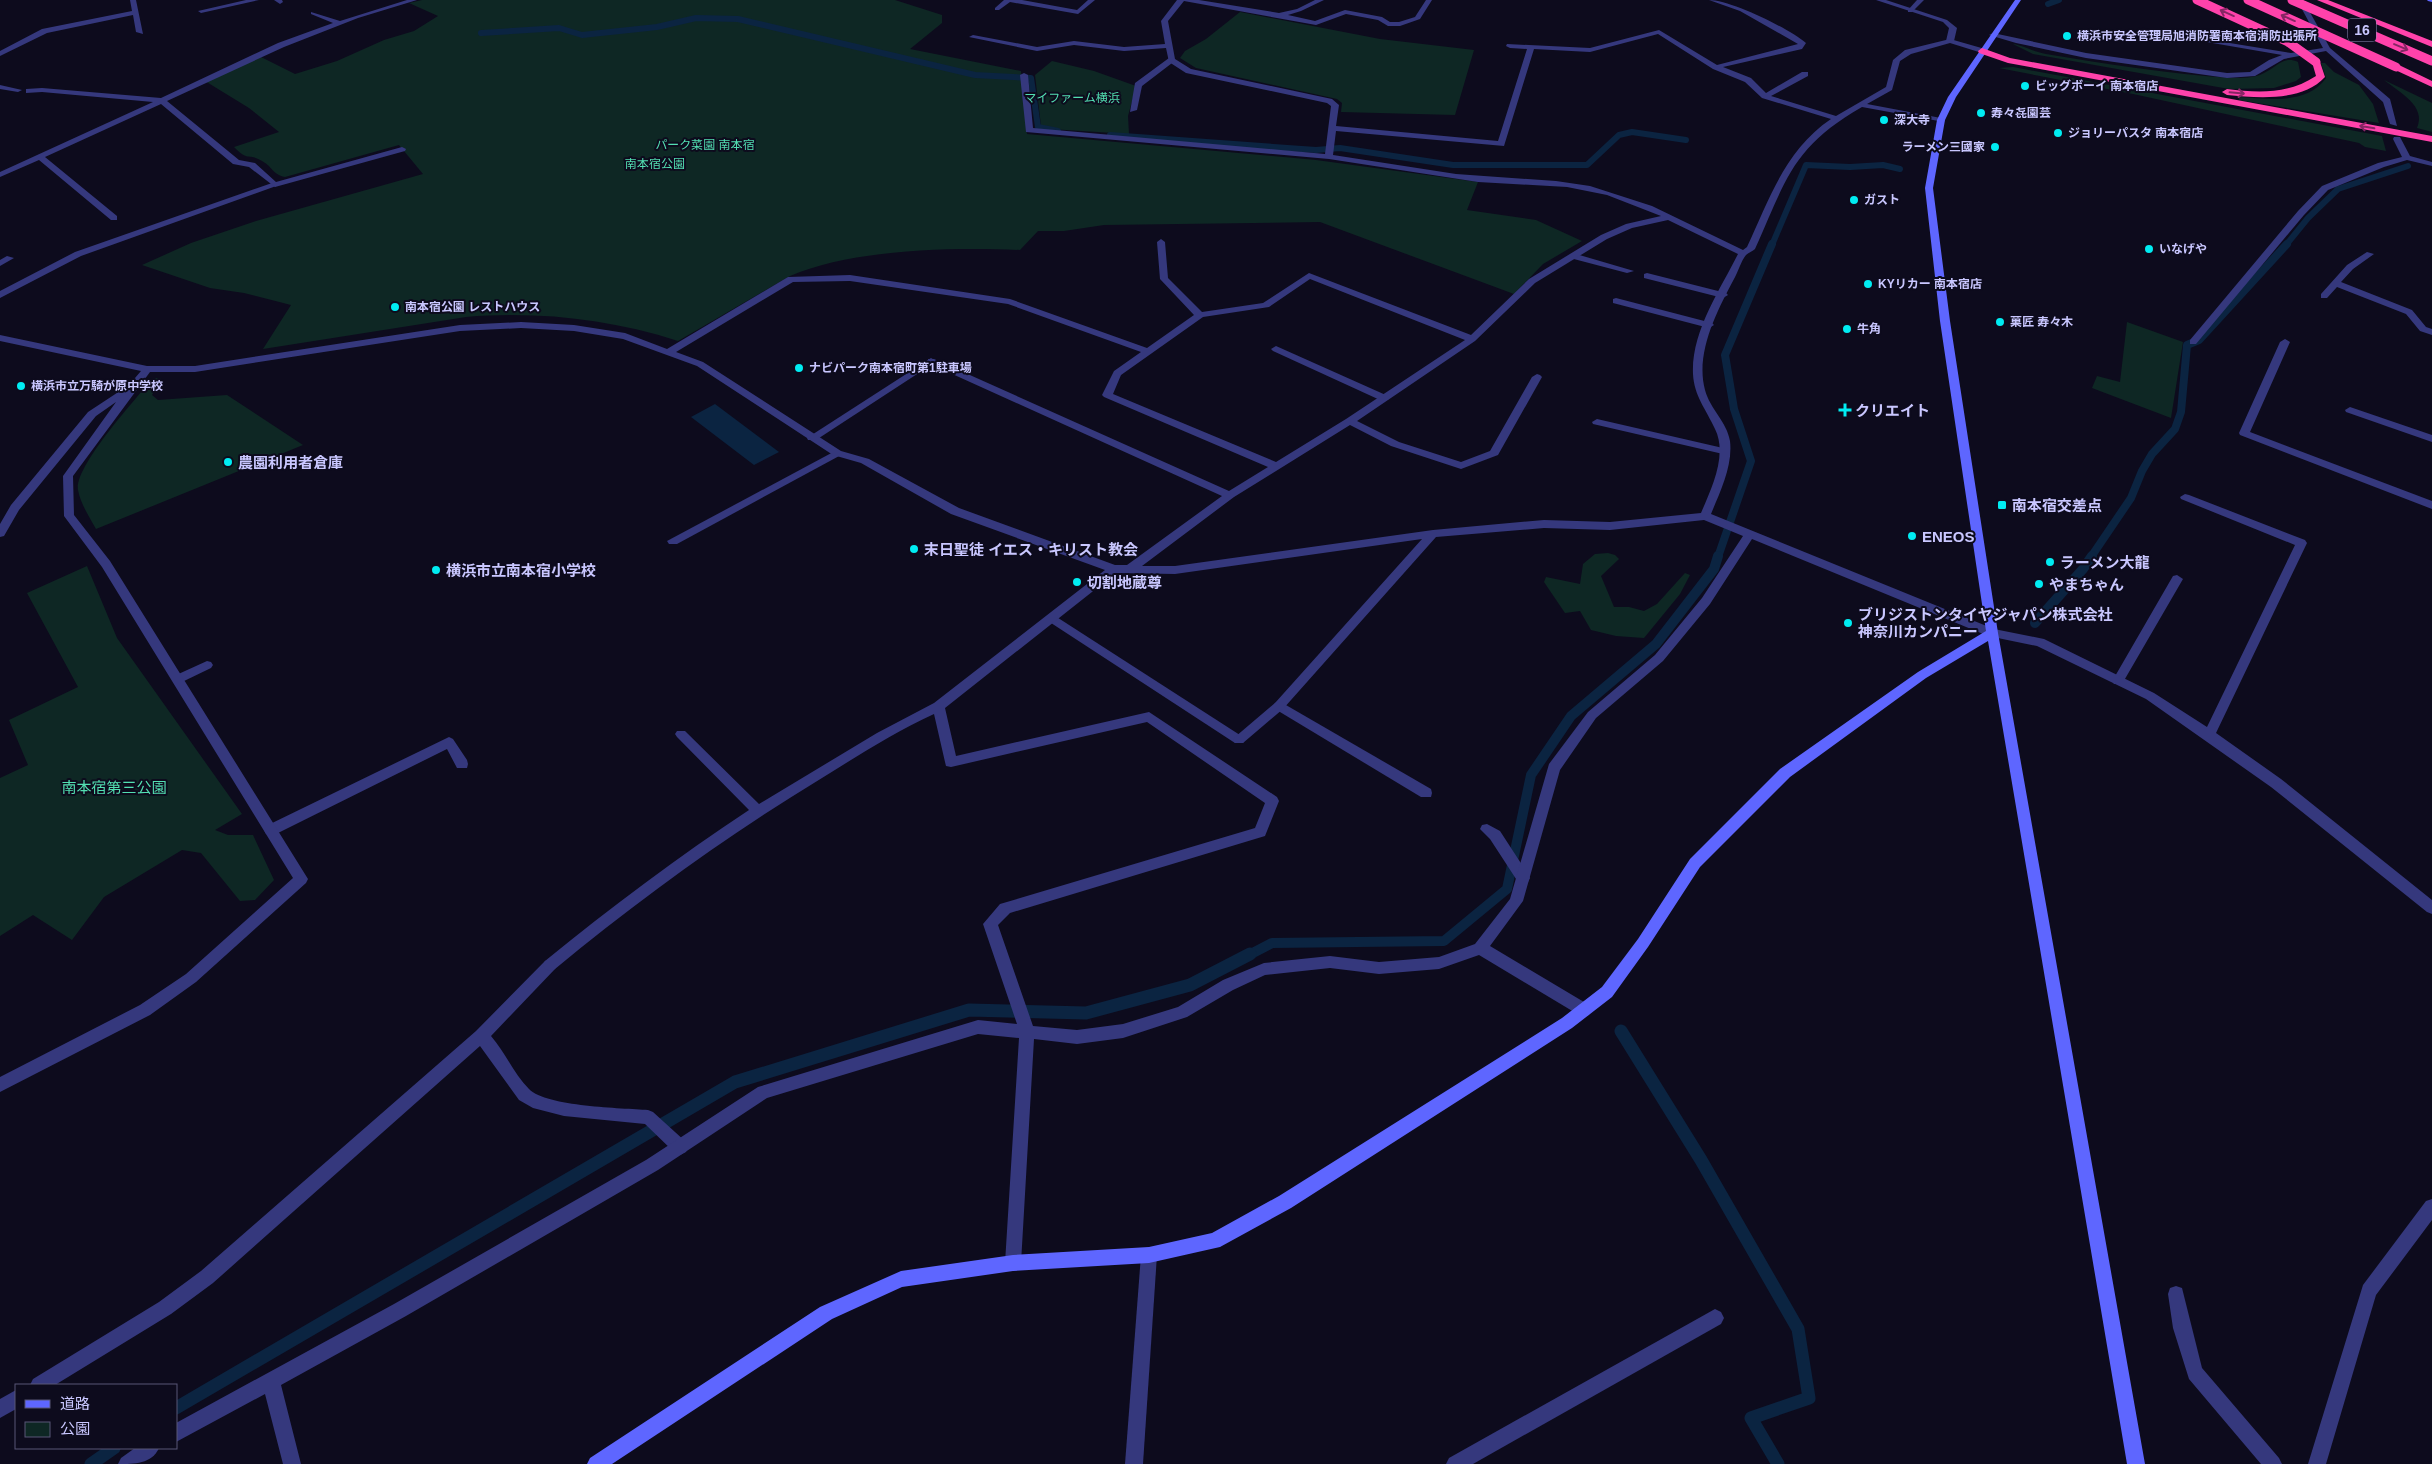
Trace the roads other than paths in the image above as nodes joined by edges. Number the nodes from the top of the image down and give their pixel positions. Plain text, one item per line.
1 (133, 0) edge
2 (256, 0) edge
3 (414, 0) edge
4 (1010, 0) edge
5 (1092, 0) edge
6 (1182, 0) edge
7 (1186, 0) edge
8 (1321, 0) edge
9 (1429, 0) edge
10 (1712, 0) edge
11 (1879, 0) edge
12 (1921, 0) edge
13 (2018, 0) edge
14 (2197, 0) edge
15 (2248, 0) edge
16 (2292, 0) edge
17 (2300, 0) edge
18 (2321, 0) edge
19 (997, 9) dead end
20 (201, 11) dead end
21 (1910, 11) junction
22 (135, 12) junction
23 (313, 13) dead end
24 (1279, 16) junction
25 (340, 23) junction
26 (980, 31) dead end
27 (140, 32) dead end
28 (1993, 35) junction
29 (973, 37) junction
30 (2199, 40) dead end
31 (1950, 41) junction
32 (965, 43) dead end
33 (2432, 44) edge
34 (1169, 46) junction
35 (1510, 46) dead end
36 (1531, 47) junction
37 (2327, 49) junction
38 (1982, 51) junction
39 (0, 54) edge
40 (2292, 54) junction
41 (1172, 60) junction
42 (2432, 61) edge
43 (1716, 67) junction
44 (1805, 74) dead end
45 (1024, 75) dead end
46 (2432, 84) edge
47 (0, 87) edge
48 (18, 90) dead end
49 (29, 92) dead end
50 (1765, 96) junction
51 (161, 100) junction
52 (1863, 104) junction
53 (1134, 110) dead end
54 (1838, 118) junction
55 (1941, 120) junction
56 (2394, 124) dead end
57 (1333, 128) junction
58 (2397, 139) dead end
59 (2432, 139) edge
60 (402, 149) dead end
61 (39, 156) junction
62 (1330, 157) junction
63 (2407, 158) junction
64 (2432, 164) edge
65 (0, 174) edge
66 (275, 185) junction
67 (1668, 217) junction
68 (114, 218) dead end
69 (1161, 242) dead end
70 (1743, 253) junction
71 (2370, 254) dead end
72 (1573, 256) junction
73 (10, 258) dead end
74 (0, 263) edge
75 (1630, 271) dead end
76 (1648, 276) dead end
77 (2335, 284) junction
78 (0, 295) edge
79 (1723, 295) junction
80 (2324, 296) dead end
81 (1616, 301) dead end
82 (1200, 315) junction
83 (1709, 325) junction
84 (2432, 332) edge
85 (0, 338) edge
86 (1472, 339) junction
87 (2193, 342) dead end
88 (2285, 342) dead end
89 (1276, 350) dead end
90 (670, 351) junction
91 (1148, 351) junction
92 (147, 369) junction
93 (1537, 377) dead end
94 (132, 387) junction
95 (1384, 398) junction
96 (2350, 410) dead end
97 (1350, 421) junction
98 (1597, 422) dead end
99 (812, 438) junction
100 (2432, 439) edge
101 (1723, 451) junction
102 (837, 453) junction
103 (1276, 466) junction
104 (1230, 495) junction
105 (2185, 498) dead end
106 (2432, 505) edge
107 (1709, 518) junction
108 (0, 533) edge
109 (1743, 533) junction
110 (1433, 534) junction
111 (673, 542) dead end
112 (1114, 569) junction
113 (1128, 570) junction
114 (2177, 578) dead end
115 (1052, 618) junction
116 (1992, 633) junction
117 (207, 665) dead end
118 (178, 679) junction
119 (2118, 681) junction
120 (938, 706) junction
121 (1279, 706) junction
122 (681, 734) dead end
123 (2210, 735) junction
124 (462, 764) dead end
125 (1426, 793) dead end
126 (757, 810) junction
127 (271, 830) junction
128 (1491, 832) dead end
129 (1523, 878) junction
130 (2432, 908) edge
131 (1480, 948) junction
132 (1584, 1010) junction
133 (1027, 1031) junction
134 (481, 1036) junction
135 (0, 1085) edge
136 (676, 1142) junction
137 (2432, 1206) edge
138 (1149, 1255) junction
139 (1013, 1263) junction
140 (2176, 1294) dead end
141 (1715, 1318) dead end
142 (271, 1382) junction
143 (41, 1384) edge
144 (15, 1400) edge
145 (0, 1409) edge
146 (178, 1432) edge
147 (149, 1449) edge
148 (127, 1464) edge
149 (292, 1464) edge
150 (596, 1464) edge
151 (1134, 1464) edge
152 (1455, 1464) edge
153 (2136, 1464) edge
154 (2273, 1464) edge
155 (2317, 1464) edge

1 - 22 street
2 - 20 street
3 - 25 street
4 - 5 street
4 - 19 street
6 - 34 street
7 - 24 street
8 - 24 street
9 - 24 street
10 - 43 street
11 - 21 street
12 - 21 street
13 - 28 street
38 -> 14 highway, bridge
46 -> 15 highway, 16, bridge
16 -> 42 highway, 16, bridge
17 - 37 street
18 - 33 highway
21 - 31 street
22 - 27 street
22 - 39 street
23 - 25 street
25 - 51 street
26 - 29 street
28 - 38 street
28 - 40 street
29 - 32 street
29 - 34 street
30 - 40 street
31 - 38 street
31 - 52 street
34 - 41 street
35 - 36 street
36 - 43 street
36 - 57 street
37 - 40 street
37 - 56 street
38 - 55 street
59 -> 38 highway
41 - 53 street
41 - 57 street
43 - 50 street
44 - 50 street
45 - 62 street
47 - 48 street
49 - 51 street
50 - 54 street
51 - 61 street
51 - 66 street
52 - 54 street
52 - 55 street
54 - 70 street
55 - 116 street
57 - 62 street
58 - 63 street
60 - 66 street
61 - 65 street
61 - 68 street
62 - 67 street
63 - 64 street
63 - 87 street
66 - 78 street
67 - 70 street
67 - 72 street
69 - 82 street
70 - 79 street
71 - 77 street
72 - 75 street
72 - 86 street
73 - 74 street
76 - 79 street
77 - 80 street
77 - 84 street
79 - 83 street
81 - 83 street
82 - 86 street
82 - 91 street
83 - 101 street
85 - 92 street
86 - 95 street
88 - 106 street
89 - 95 street
90 - 91 street
90 - 92 street
90 - 99 street
91 - 103 street
92 - 94 street
93 - 97 street
94 - 108 street
94 - 118 street
95 - 97 street
96 - 100 street
97 - 103 street
98 - 101 street
99 - 102 street
99 - 104 street
101 - 107 street
102 - 111 street
102 - 112 street
103 - 104 street
104 - 113 street
105 - 123 street
107 - 109 street
107 - 110 street
109 - 116 street
109 - 129 street
110 - 113 street
110 - 121 street
112 - 113 street
112 - 115 street
114 - 119 street
115 - 120 street
115 - 121 street
116 - 119 street
116 - 132 street
116 - 153 street
117 - 118 street
118 - 127 street
119 - 123 street
120 - 126 street
120 - 133 street
121 - 125 street
122 - 126 street
123 - 130 street
124 - 127 street
126 - 134 street
127 - 135 street
128 - 129 street
129 - 131 street
131 - 132 street
131 - 133 street
132 - 138 street
133 - 136 street
133 - 139 street
134 - 136 street
134 - 143 street
136 - 142 street
137 - 155 street
138 - 139 street
138 - 151 street
139 - 150 street
140 - 154 street
141 - 152 street
142 - 146 street
142 - 149 street
144 - 145 street
147 - 148 street

